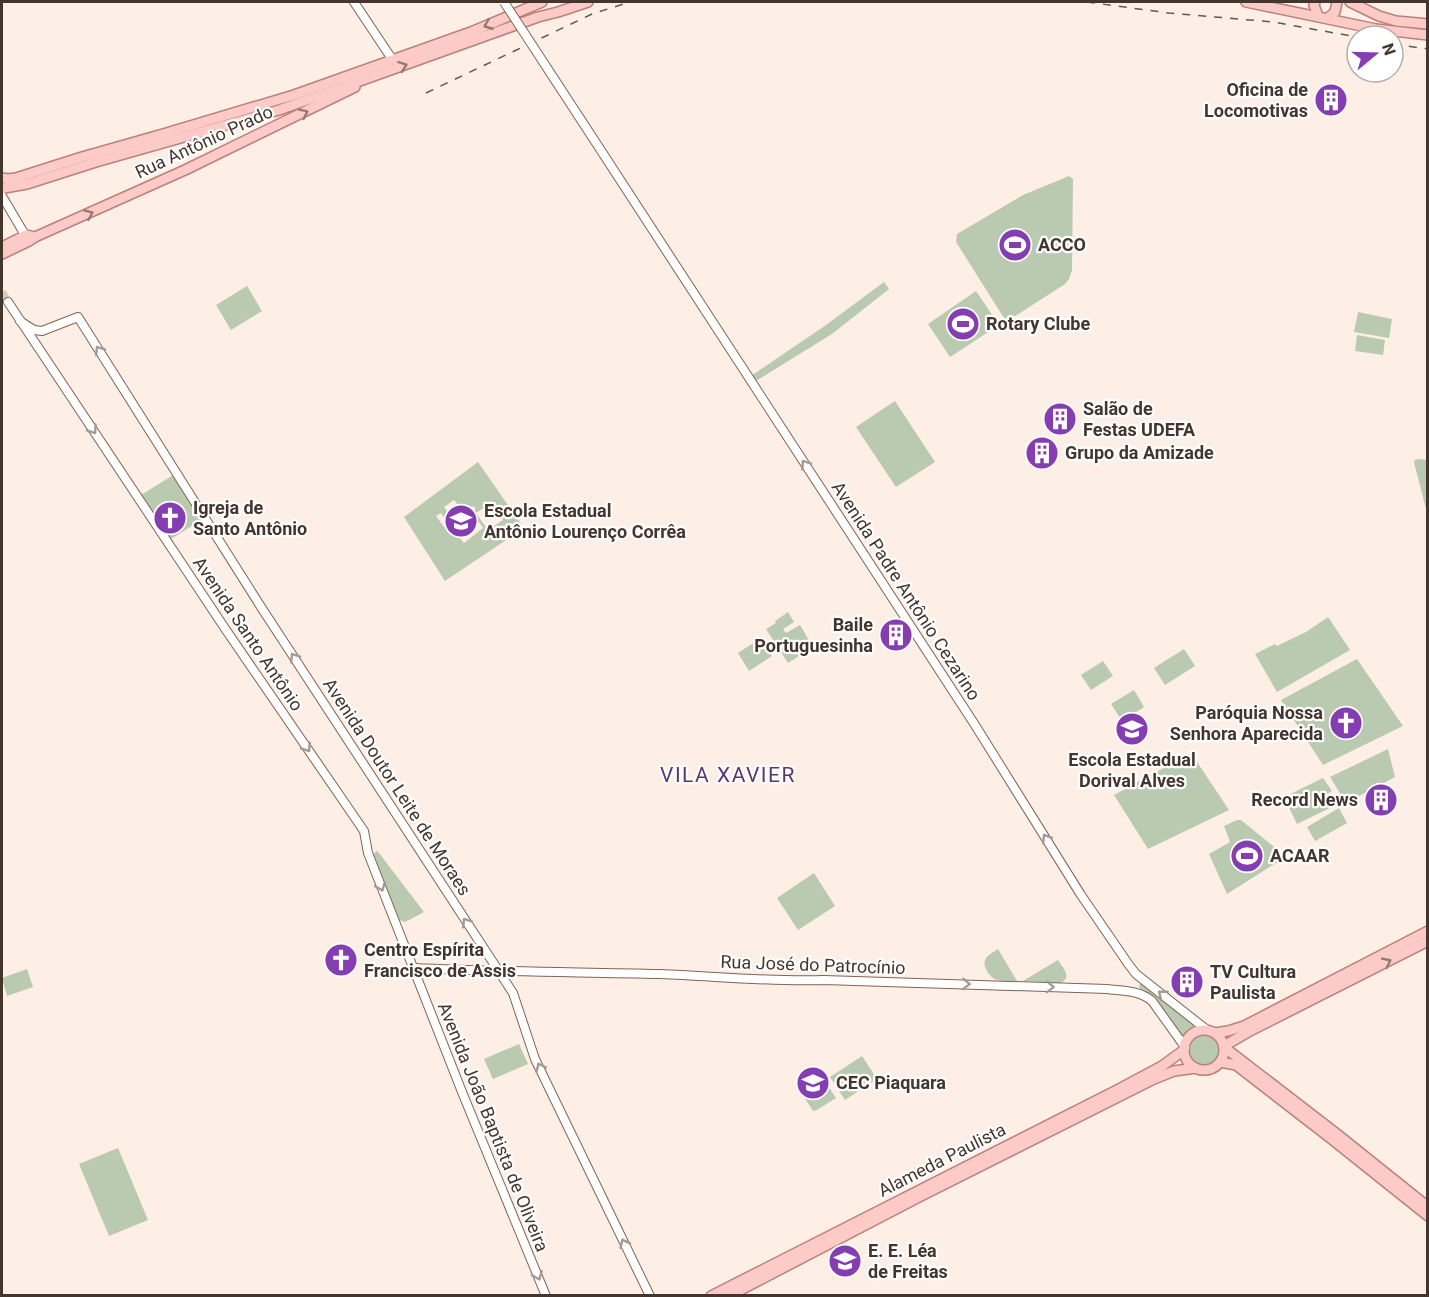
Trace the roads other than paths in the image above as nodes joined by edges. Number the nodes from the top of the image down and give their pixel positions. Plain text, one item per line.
1 (354, 2) edge
2 (504, 2) edge
3 (542, 2) edge
4 (588, 2) edge
5 (1246, 2) edge
6 (1315, 2) edge
7 (1337, 2) edge
8 (1350, 2) edge
9 (570, 4) edge
10 (1323, 17) junction
11 (1428, 24) edge
12 (1428, 35) edge
13 (392, 60) junction
14 (384, 73) junction
15 (2, 178) edge
16 (3, 192) edge
17 (30, 238) junction
18 (2, 247) edge
19 (2, 254) edge
20 (8, 302) dead end
21 (20, 321) junction
22 (42, 331) junction
23 (34, 341) junction
24 (364, 831) joint
25 (1428, 931) edge
26 (1428, 941) edge
27 (414, 968) junction
28 (498, 971) junction
29 (1137, 974) junction
30 (1135, 992) junction
31 (1211, 1032) junction
32 (1224, 1047) junction
33 (1184, 1048) junction
34 (1220, 1062) junction
35 (1196, 1068) junction
36 (1428, 1206) edge
37 (1428, 1216) edge
38 (546, 1296) edge
39 (650, 1296) edge
40 (711, 1296) edge
41 (729, 1296) edge

1 - 13 street
29 -> 2 street, Avenida Padre Antônio Cezarino, bridge
3 -> 13 main road
4 - 9 main road
5 - 10 main road
6 - 10 main road
7 - 10 main road
8 - 11 main road
14 -> 9 main road
10 - 12 main road
13 - 15 main road
14 - 16 main road
17 -> 14 main road, Rua Antônio Prado
16 - 17 street
17 - 18 main road, Rua Antônio Prado
17 - 19 main road, Rua Antônio Prado
20 - 21 street, Avenida Santo Antônio
21 - 22 street
21 - 23 street, Avenida Santo Antônio
22 - 23 street
28 -> 22 street, Avenida Doutor Leite de Moraes
23 -> 24 street, Avenida Santo Antônio
24 -> 27 street, Avenida João Baptista de Oliveira
25 - 31 main road
32 -> 26 main road
27 - 28 street, Rua José do Patrocínio
27 -> 38 street, Avenida João Baptista de Oliveira
28 -> 30 street, Rua José do Patrocínio
39 -> 28 street, Avenida Doutor Leite de Moraes
29 - 30 street
31 -> 29 street, Avenida Padre Antônio Cezarino
30 - 33 street
31 - 32 main road
31 - 33 main road
32 - 34 main road
32 - 36 main road
33 - 35 main road
33 - 40 main road, Alameda Paulista
34 - 35 main road
34 - 37 main road
35 - 41 main road, Alameda Paulista

